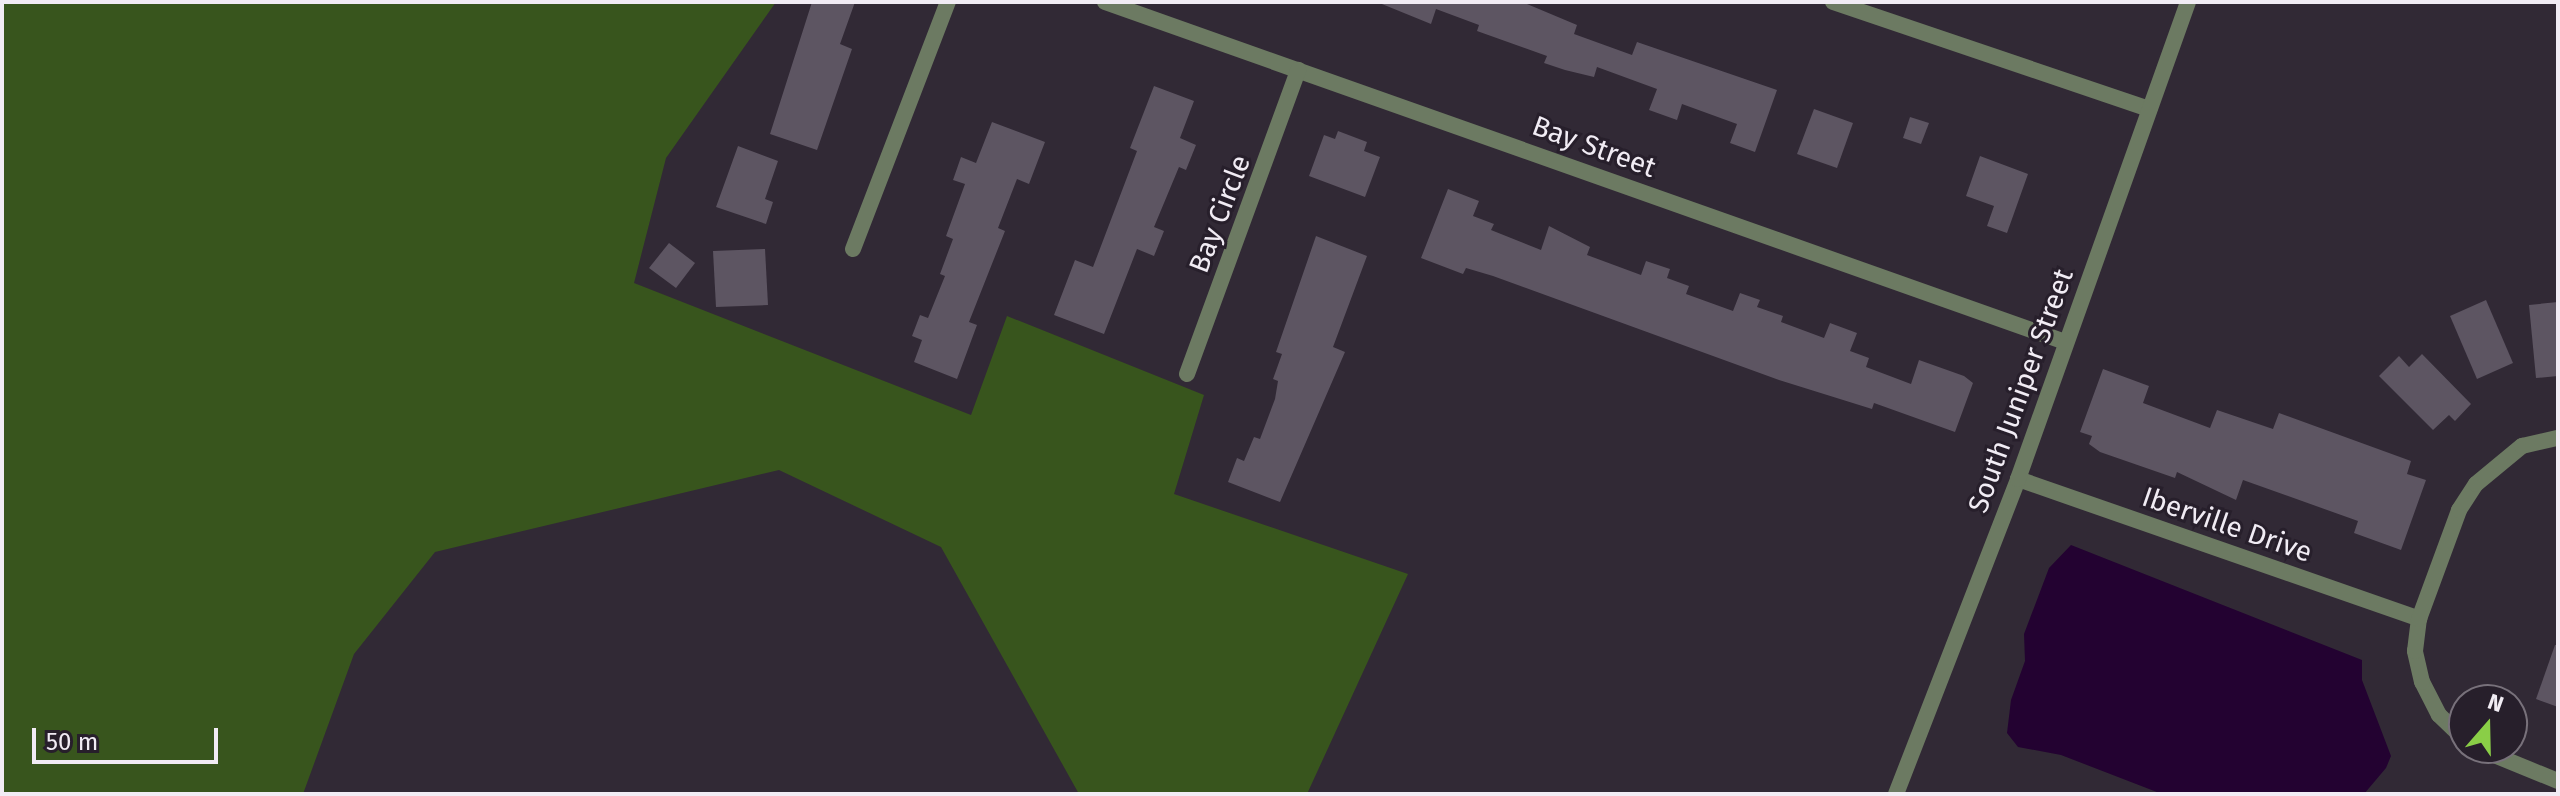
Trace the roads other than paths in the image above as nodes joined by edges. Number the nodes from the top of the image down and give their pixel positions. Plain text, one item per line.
1 (948, 2) edge
2 (1105, 2) edge
3 (1833, 2) edge
4 (2188, 2) edge
5 (1298, 70) junction
6 (2149, 109) junction
7 (853, 249) dead end
8 (2065, 342) junction
9 (1187, 374) dead end
10 (2558, 438) edge
11 (2018, 479) junction
12 (2419, 619) junction
13 (2448, 724) edge
14 (2516, 764) edge
15 (2558, 781) edge
16 (1896, 794) edge

1 - 7 street
2 - 5 street, Bay Street
3 - 6 street
4 - 6 street, South Juniper Street
5 - 8 street, Bay Street
5 - 9 street, Bay Circle
6 - 8 street, South Juniper Street
8 - 11 street, South Juniper Street
10 - 12 street
11 - 12 street, Iberville Drive
11 - 16 street, South Juniper Street
12 - 13 street
14 - 15 street

